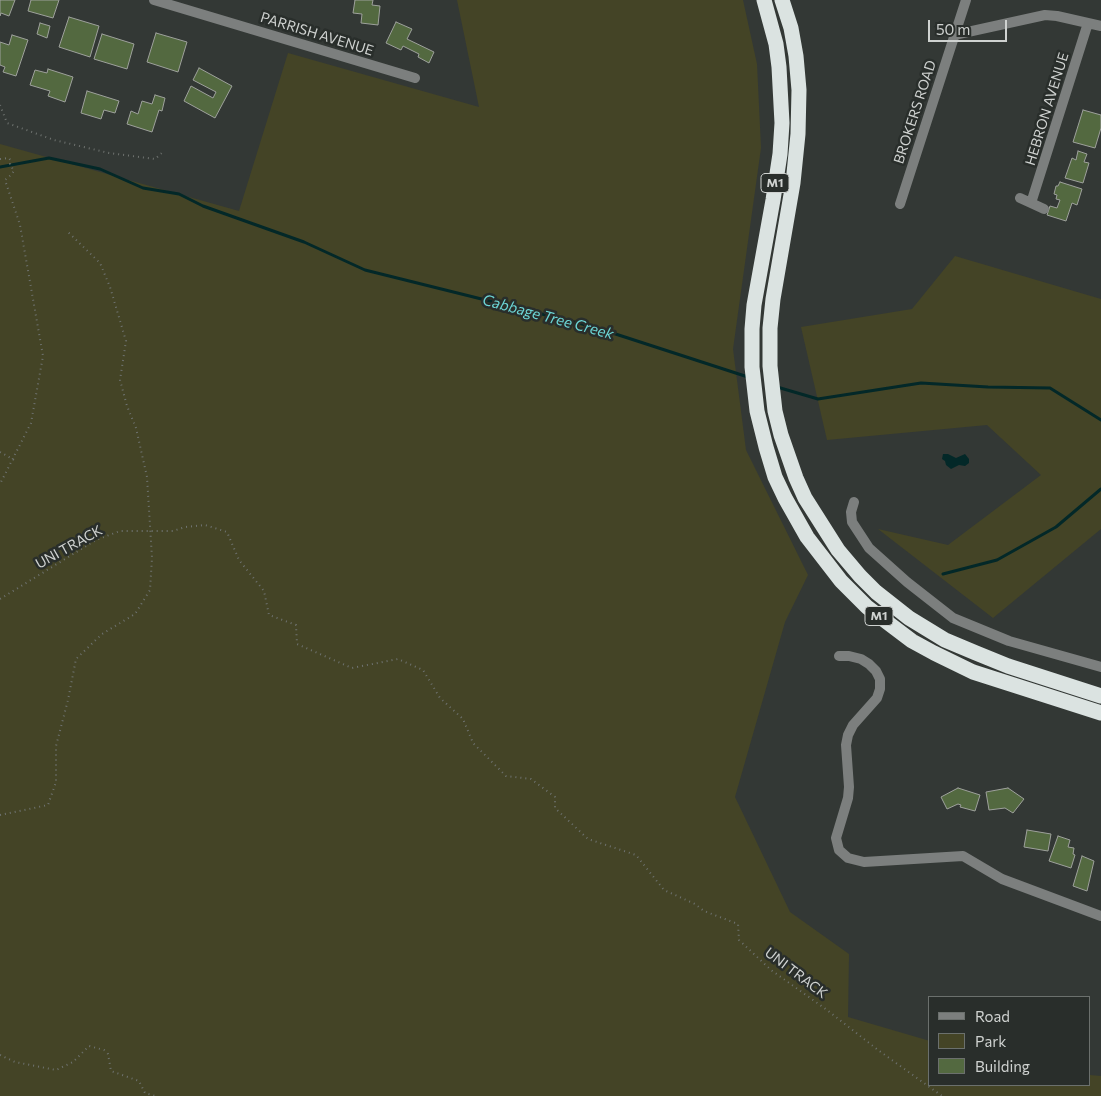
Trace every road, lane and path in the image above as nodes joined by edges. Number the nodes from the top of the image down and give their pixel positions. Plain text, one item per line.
1 (154, 0) edge
2 (764, 0) edge
3 (782, 0) edge
4 (966, 0) edge
5 (1088, 23) junction
6 (1101, 26) edge
7 (954, 35) junction
8 (416, 78) dead end
9 (0, 105) edge
10 (163, 152) dead end
11 (0, 159) edge
12 (1020, 198) dead end
13 (1032, 203) junction
14 (900, 204) dead end
15 (1044, 209) dead end
16 (68, 232) dead end
17 (0, 452) edge
18 (14, 460) junction
19 (0, 484) edge
20 (854, 502) dead end
21 (150, 531) junction
22 (0, 599) edge
23 (838, 656) dead end
24 (1101, 667) edge
25 (1101, 696) edge
26 (1101, 713) edge
27 (0, 815) edge
28 (1101, 916) edge
29 (0, 1055) edge
30 (928, 1086) edge
31 (928, 1086) edge
32 (155, 1096) edge
33 (942, 1096) edge

1 - 8 street, PARRISH AVENUE
2 - 26 highway, M1
3 - 25 highway, M1
4 - 7 street, BROKERS ROAD
5 - 6 street
5 - 7 street
5 - 13 street, HEBRON AVENUE
7 - 14 street, BROKERS ROAD
9 - 10 path
11 - 18 path
12 - 13 street
13 - 15 street
16 - 21 path
17 - 18 path
18 - 19 path
20 - 24 street
21 - 22 path, UNI TRACK
21 - 27 path
21 - 30 path, UNI TRACK
23 - 28 street
29 - 32 path
31 - 33 path, UNI TRACK

